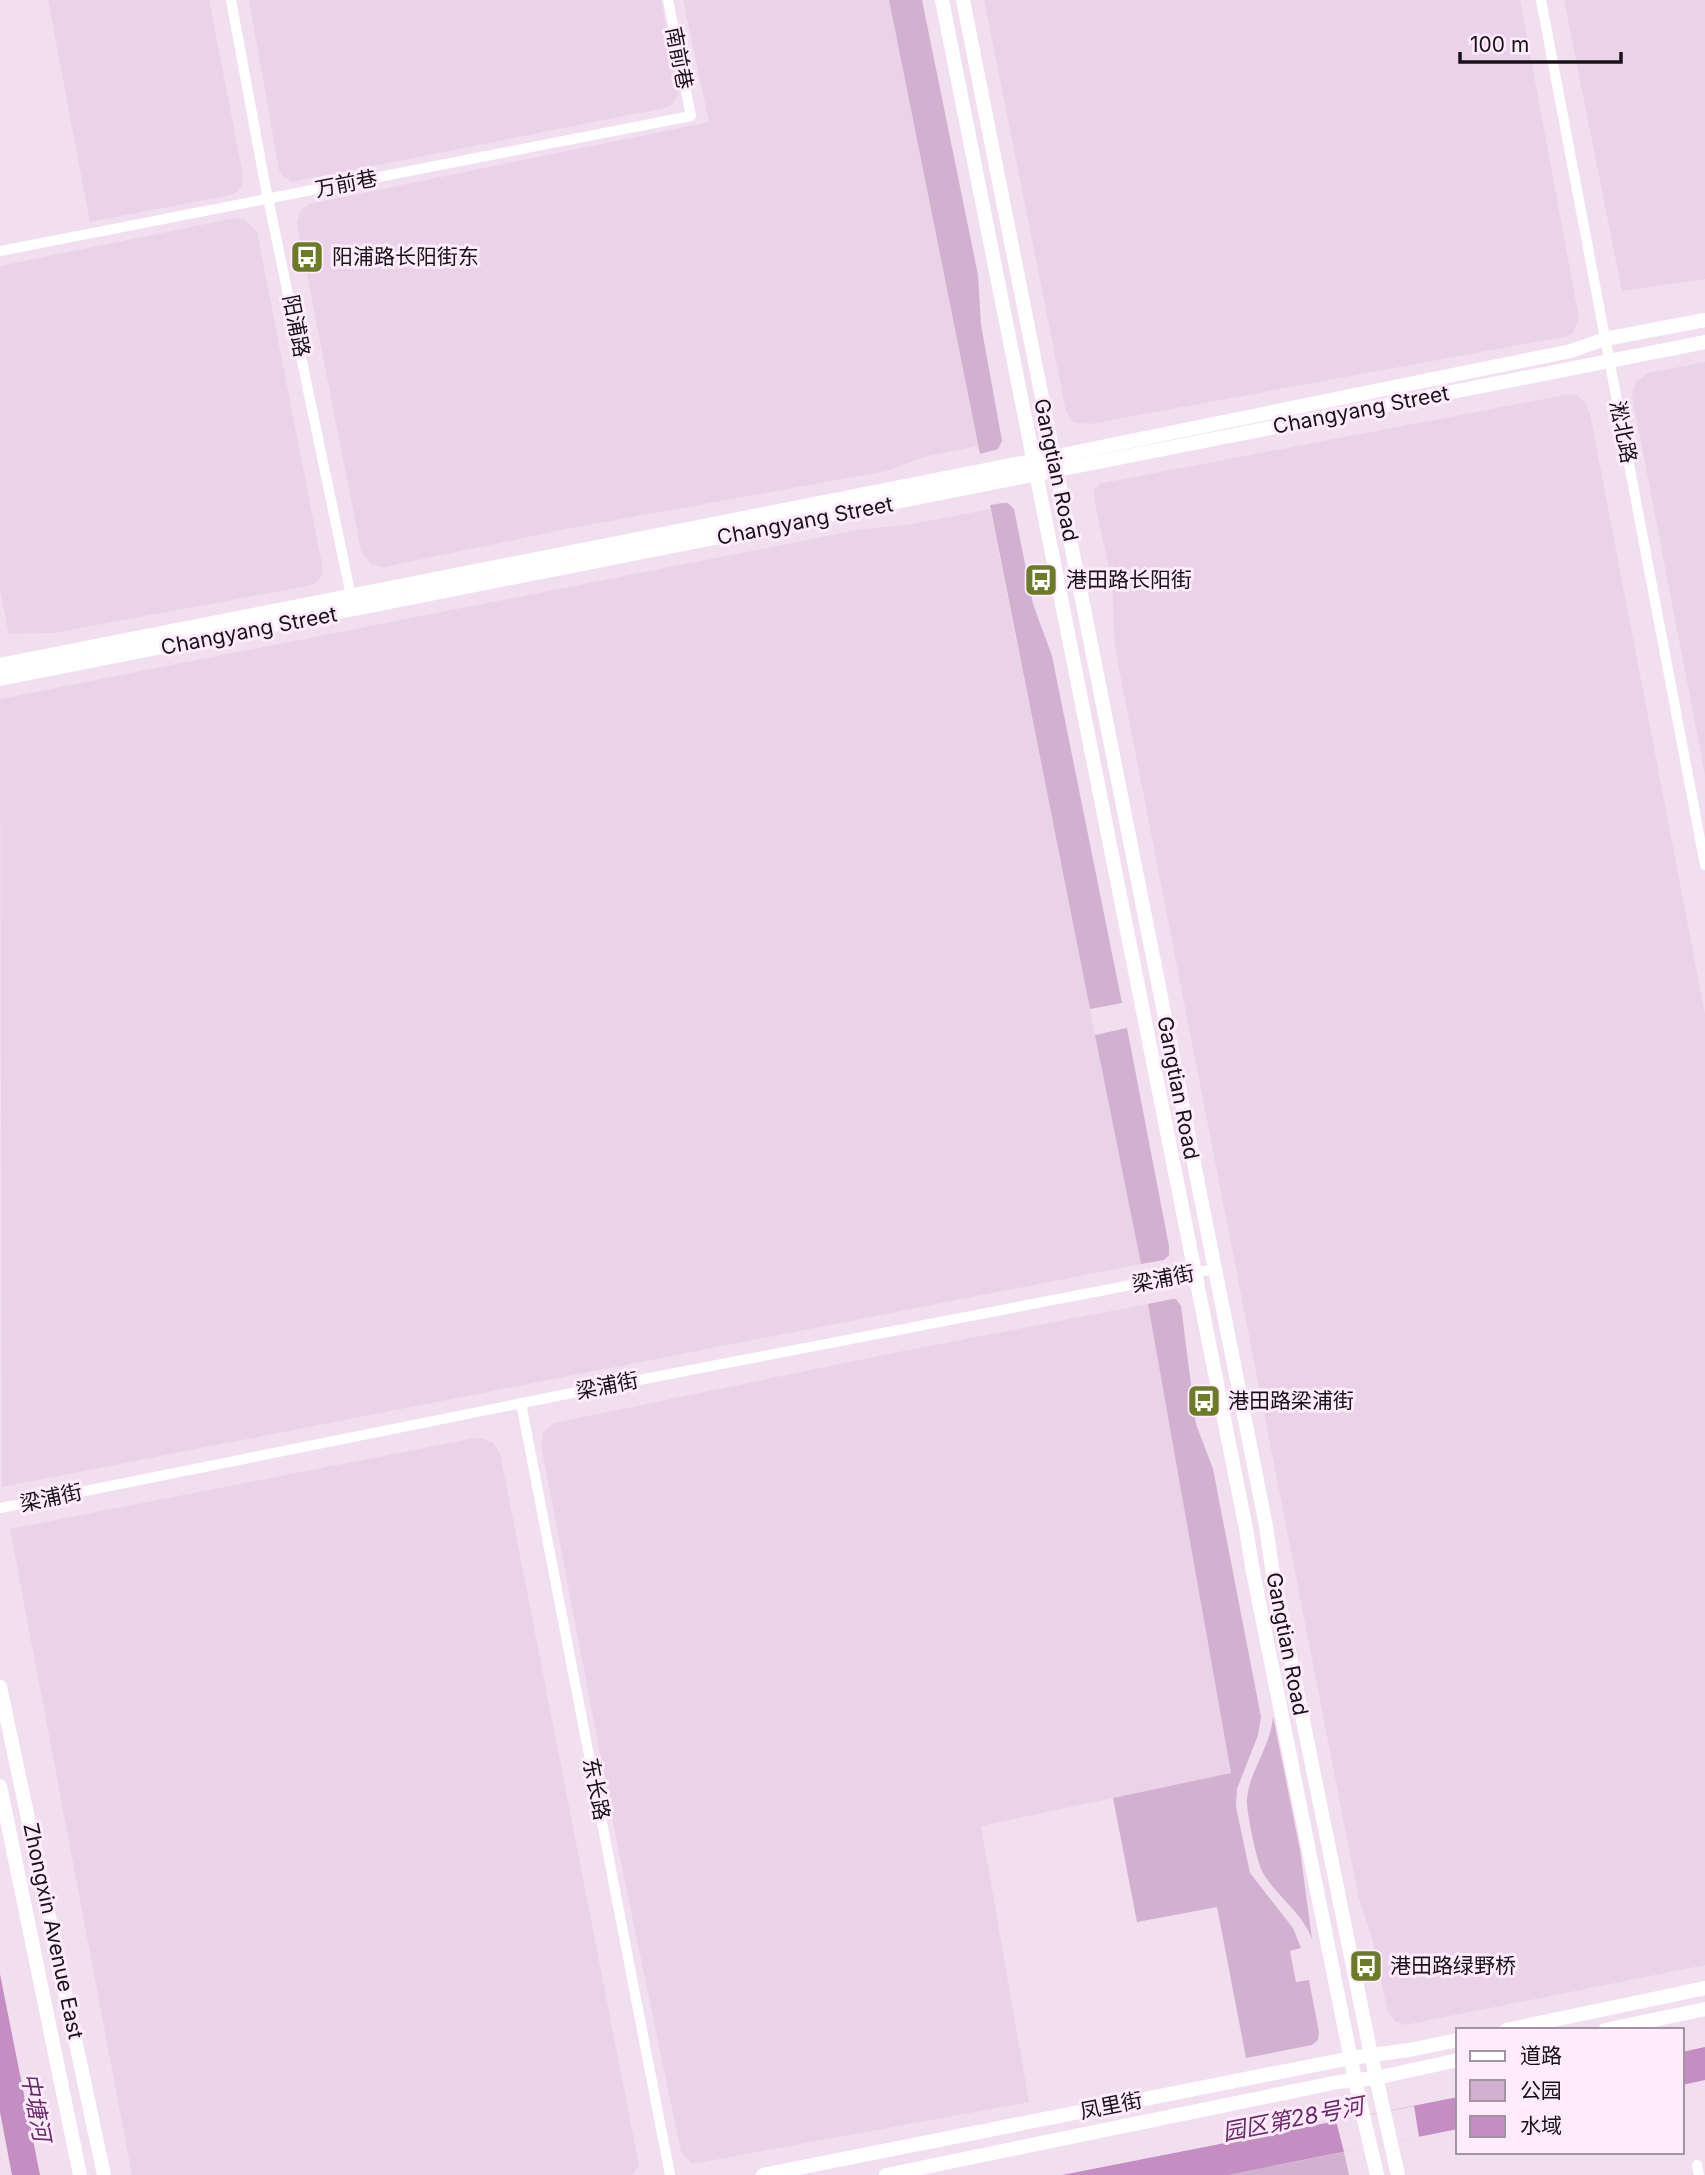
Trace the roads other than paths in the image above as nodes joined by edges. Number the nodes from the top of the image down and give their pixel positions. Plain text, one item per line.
1 (231, 0) edge
2 (668, 0) edge
3 (942, 0) edge
4 (963, 0) edge
5 (1541, 0) edge
6 (691, 116) joint
7 (269, 199) junction
8 (0, 251) edge
9 (1705, 320) edge
10 (1605, 339) junction
11 (1705, 342) edge
12 (1609, 360) junction
13 (1054, 464) junction
14 (1034, 467) junction
15 (352, 603) junction
16 (0, 665) edge
17 (0, 679) edge
18 (1705, 865) edge
19 (1214, 1269) junction
20 (1195, 1273) junction
21 (521, 1403) junction
22 (0, 1508) edge
23 (0, 1687) edge
24 (0, 1786) edge
25 (1705, 1988) edge
26 (1705, 2009) edge
27 (1515, 2028) edge
28 (1615, 2028) edge
29 (1456, 2040) edge
30 (1371, 2055) junction
31 (1351, 2058) junction
32 (1456, 2060) edge
33 (1376, 2078) junction
34 (1355, 2080) junction
35 (80, 2175) edge
36 (104, 2175) edge
37 (670, 2175) edge
38 (763, 2175) edge
39 (886, 2175) edge
40 (1377, 2175) edge
41 (1398, 2175) edge

1 - 7 street, 阳浦路
2 - 6 street, 南前巷
3 - 14 main road, Gangtian Road
4 - 13 main road, Gangtian Road
5 - 10 street, 淞北路
6 - 7 street, 万前巷
7 - 8 street, 万前巷
7 - 15 street, 阳浦路
9 - 10 main road, Changyang Street
10 - 12 street, 淞北路
10 - 13 main road, Changyang Street
11 - 12 main road, Changyang Street
12 - 13 main road, Changyang Street
12 - 18 street, 淞北路
13 - 14 main road, Changyang Street
13 - 19 main road, Gangtian Road
14 - 15 main road, Changyang Street
14 - 20 main road, Gangtian Road
15 - 16 main road, Changyang Street
15 - 17 main road, Changyang Street
19 - 20 street, 梁浦街
19 - 30 main road, Gangtian Road
20 - 21 street, 梁浦街
20 - 31 main road, Gangtian Road
21 - 22 street, 梁浦街
21 - 37 street, 东长路
23 - 36 main road, Zhongxin Avenue East
24 - 35 main road, Zhongxin Avenue East
25 - 27 main road
26 - 28 main road
29 - 30 main road, 凤里街
30 - 31 main road, 凤里街
30 - 33 main road, Gangtian Road
31 - 34 main road, Gangtian Road
31 - 38 main road, 凤里街
32 - 33 main road, 凤里街
33 - 34 main road, 凤里街
33 - 41 main road, Gangtian Road
34 - 39 main road, 凤里街
34 - 40 main road, Gangtian Road

